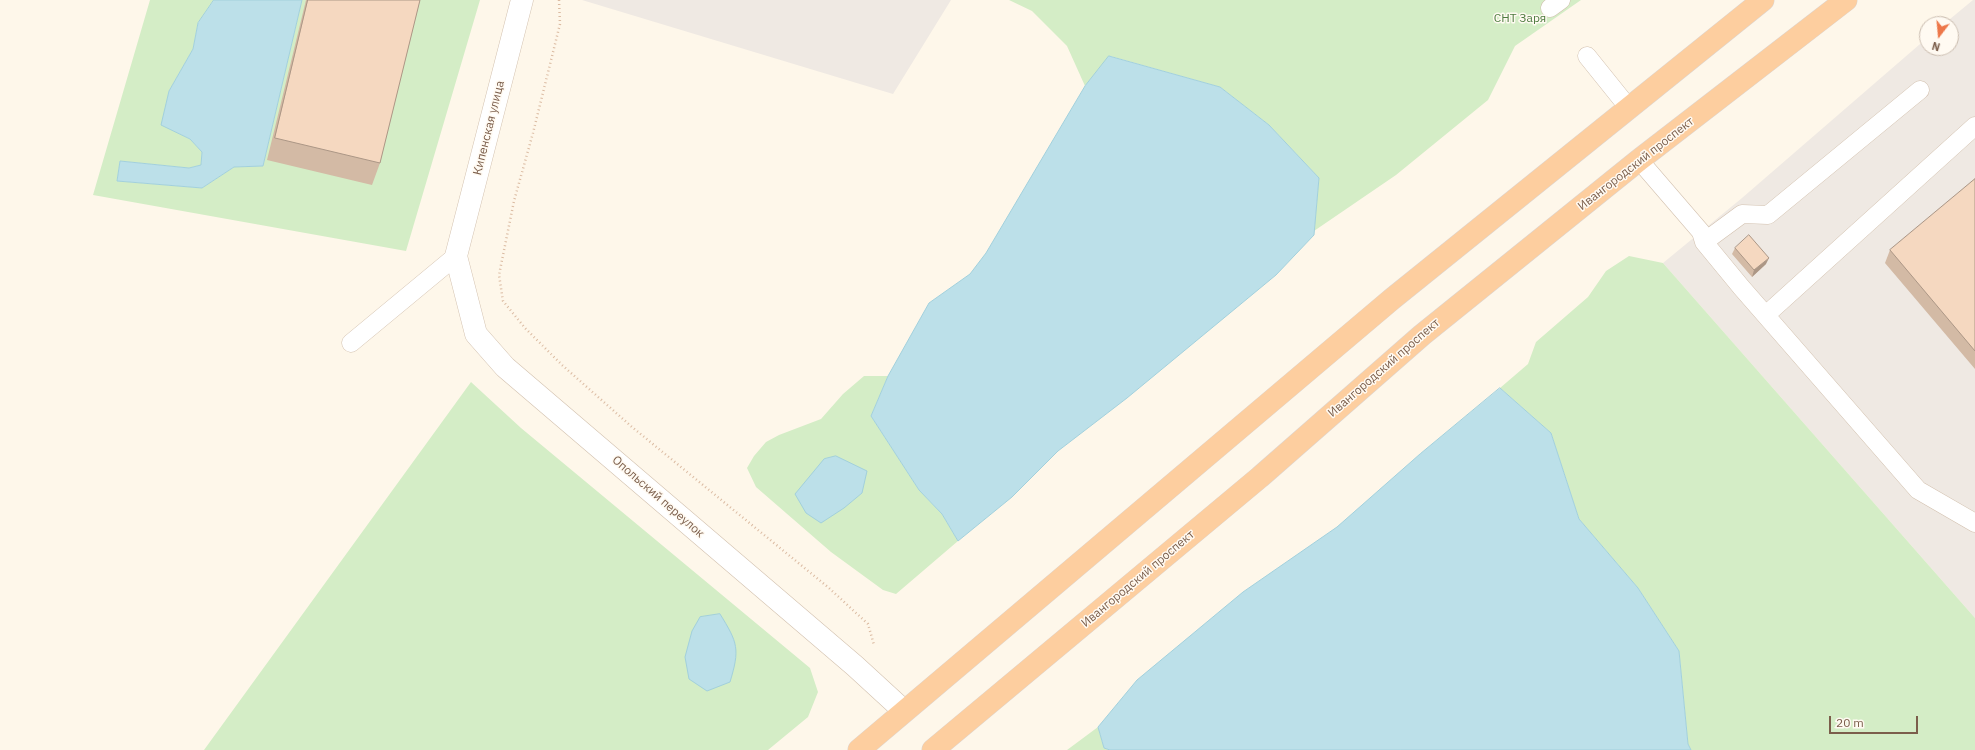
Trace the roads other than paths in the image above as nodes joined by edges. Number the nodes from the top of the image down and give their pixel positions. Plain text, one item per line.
1 (522, 0) edge
2 (1763, 0) edge
3 (1846, 0) edge
4 (1587, 56) dead end
5 (1920, 90) dead end
6 (1628, 107) junction
7 (1975, 126) edge
8 (1639, 160) junction
9 (1704, 242) junction
10 (456, 256) junction
11 (1767, 314) junction
12 (351, 343) dead end
13 (1975, 523) edge
14 (904, 711) junction
15 (858, 750) edge
16 (933, 750) edge

1 - 10 street, Кипенская улица
2 - 6 highway
3 - 8 highway, Ивангородский проспект
4 - 6 lane
5 - 9 lane
6 - 14 highway
7 - 11 lane
8 - 9 lane
8 - 16 highway, Ивангородский проспект
9 - 11 lane
10 - 12 lane
10 - 14 street, Опольский переулок
11 - 13 lane
14 - 15 highway

